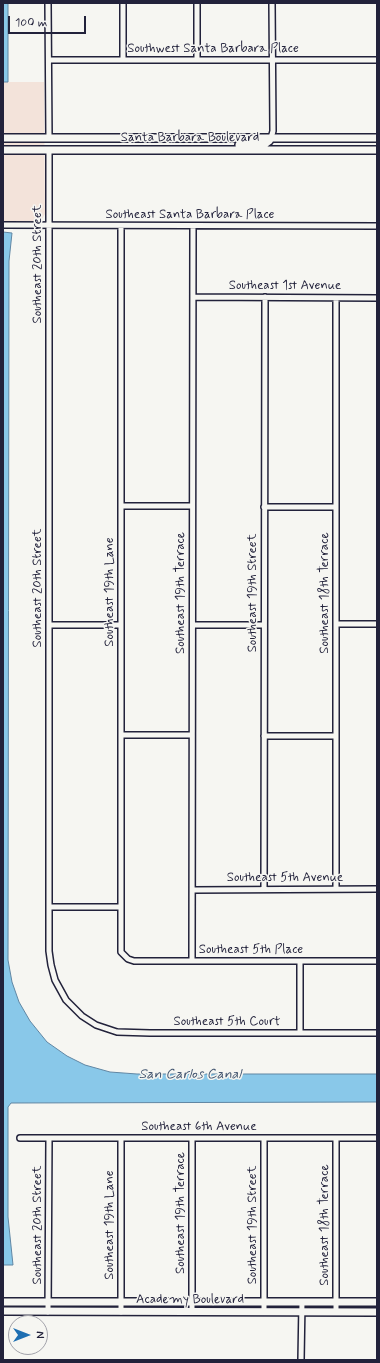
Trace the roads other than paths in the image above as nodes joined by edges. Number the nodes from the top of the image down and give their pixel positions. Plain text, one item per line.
1 (48, 3) edge
2 (122, 3) edge
3 (196, 3) edge
4 (272, 3) edge
5 (48, 60) junction
6 (123, 60) junction
7 (197, 60) junction
8 (273, 60) junction
9 (377, 60) edge
10 (3, 138) edge
11 (49, 138) junction
12 (271, 138) junction
13 (377, 138) edge
14 (186, 149) junction
15 (3, 150) edge
16 (49, 150) junction
17 (377, 150) edge
18 (3, 225) edge
19 (48, 225) junction
20 (121, 226) junction
21 (192, 226) junction
22 (377, 226) edge
23 (193, 297) junction
24 (264, 297) junction
25 (336, 298) junction
26 (377, 298) edge
27 (121, 506) junction
28 (192, 506) junction
29 (264, 506) junction
30 (336, 507) junction
31 (264, 624) junction
32 (336, 624) junction
33 (377, 624) edge
34 (49, 625) junction
35 (120, 625) junction
36 (193, 625) junction
37 (121, 735) junction
38 (192, 735) junction
39 (264, 736) junction
40 (336, 736) junction
41 (264, 889) junction
42 (336, 889) junction
43 (377, 889) edge
44 (193, 890) junction
45 (49, 907) junction
46 (120, 907) junction
47 (125, 958) joint
48 (192, 961) junction
49 (300, 961) junction
50 (377, 961) edge
51 (82, 1016) joint
52 (300, 1033) junction
53 (377, 1033) edge
54 (20, 1138) dead end
55 (49, 1138) junction
56 (121, 1138) junction
57 (192, 1138) junction
58 (264, 1138) junction
59 (336, 1138) junction
60 (377, 1138) edge
61 (3, 1302) edge
62 (48, 1302) junction
63 (121, 1302) junction
64 (192, 1302) junction
65 (264, 1302) junction
66 (302, 1302) junction
67 (336, 1302) junction
68 (377, 1302) edge
69 (3, 1311) edge
70 (48, 1312) junction
71 (121, 1312) junction
72 (192, 1312) junction
73 (264, 1312) junction
74 (302, 1312) junction
75 (336, 1312) junction
76 (377, 1312) edge
77 (301, 1360) edge

1 - 5 street
2 - 6 street
3 - 7 street
4 - 8 street
5 - 6 street, Southwest Santa Barbara Place
5 - 11 street
6 - 7 street, Southwest Santa Barbara Place
7 - 8 street, Southwest Santa Barbara Place
8 - 9 street, Southwest Santa Barbara Place
8 - 12 street
10 - 11 main road, Santa Barbara Boulevard
11 - 12 main road, Santa Barbara Boulevard
12 - 13 main road, Santa Barbara Boulevard
12 - 14 main road
14 - 16 main road, Santa Barbara Boulevard
14 - 17 main road, Santa Barbara Boulevard
15 - 16 main road, Santa Barbara Boulevard
16 - 19 street, Southeast 20th Street
18 - 19 street, Southeast Santa Barbara Place
19 - 20 street, Southeast Santa Barbara Place
19 - 34 street, Southeast 20th Street
20 - 21 street, Southeast Santa Barbara Place
20 - 27 street, Southeast 19th Lane
21 - 22 street, Southeast Santa Barbara Place
21 - 23 street, Southeast 19th Terrace
23 - 24 street, Southeast 1st Avenue
23 - 28 street, Southeast 19th Terrace
24 - 25 street, Southeast 1st Avenue
24 - 29 street, Southeast 19th Street
25 - 26 street, Southeast 1st Avenue
25 - 30 street, Southeast 18th Terrace
27 - 28 street
27 - 35 street, Southeast 19th Lane
28 - 36 street, Southeast 19th Terrace
29 - 30 street
29 - 31 street, Southeast 19th Street
30 - 32 street, Southeast 18th Terrace
31 - 36 street
31 - 39 street, Southeast 19th Street
32 - 33 street
32 - 40 street, Southeast 18th Terrace
34 - 35 street
34 - 45 street, Southeast 20th Street
35 - 37 street, Southeast 19th Lane
36 - 38 street, Southeast 19th Terrace
37 - 38 street
37 - 46 street, Southeast 19th Lane
38 - 44 street, Southeast 19th Terrace
39 - 40 street
39 - 41 street, Southeast 19th Street
40 - 42 street, Southeast 18th Terrace
41 - 42 street, Southeast 5th Avenue
41 - 44 street, Southeast 5th Avenue
42 - 43 street, Southeast 5th Avenue
44 - 48 street, Southeast 19th Terrace
45 - 46 street
45 - 51 street, Southeast 20th Street
46 - 47 street, Southeast 19th Lane
47 - 48 street, Southeast 5th Place
48 - 49 street, Southeast 5th Place
49 - 50 street, Southeast 5th Place
49 - 52 street
51 - 52 street, Southeast 5th Court
52 - 53 street, Southeast 5th Court
54 - 55 street, Southeast 6th Avenue
55 - 56 street, Southeast 6th Avenue
55 - 62 street, Southeast 20th Street
56 - 57 street, Southeast 6th Avenue
56 - 63 street, Southeast 19th Lane
57 - 58 street, Southeast 6th Avenue
57 - 64 street, Southeast 19th Terrace
58 - 59 street, Southeast 6th Avenue
58 - 65 street, Southeast 19th Street
59 - 60 street, Southeast 6th Avenue
59 - 67 street, Southeast 18th Terrace
61 - 62 main road, Academy Boulevard
62 - 63 main road, Academy Boulevard
62 - 70 street, Southeast 20th Street
63 - 64 main road, Academy Boulevard
63 - 71 street, Southeast 19th Lane
64 - 65 main road, Academy Boulevard
64 - 72 street, Southeast 19th Terrace
65 - 66 main road, Academy Boulevard
65 - 73 street, Southeast 19th Street
66 - 67 main road, Academy Boulevard
66 - 74 street
67 - 68 main road, Academy Boulevard
67 - 75 street, Southeast 18th Terrace
69 - 70 main road, Academy Boulevard
70 - 71 main road, Academy Boulevard
71 - 72 main road, Academy Boulevard
72 - 73 main road, Academy Boulevard
73 - 74 main road, Academy Boulevard
74 - 75 main road, Academy Boulevard
74 - 77 street
75 - 76 main road, Academy Boulevard

